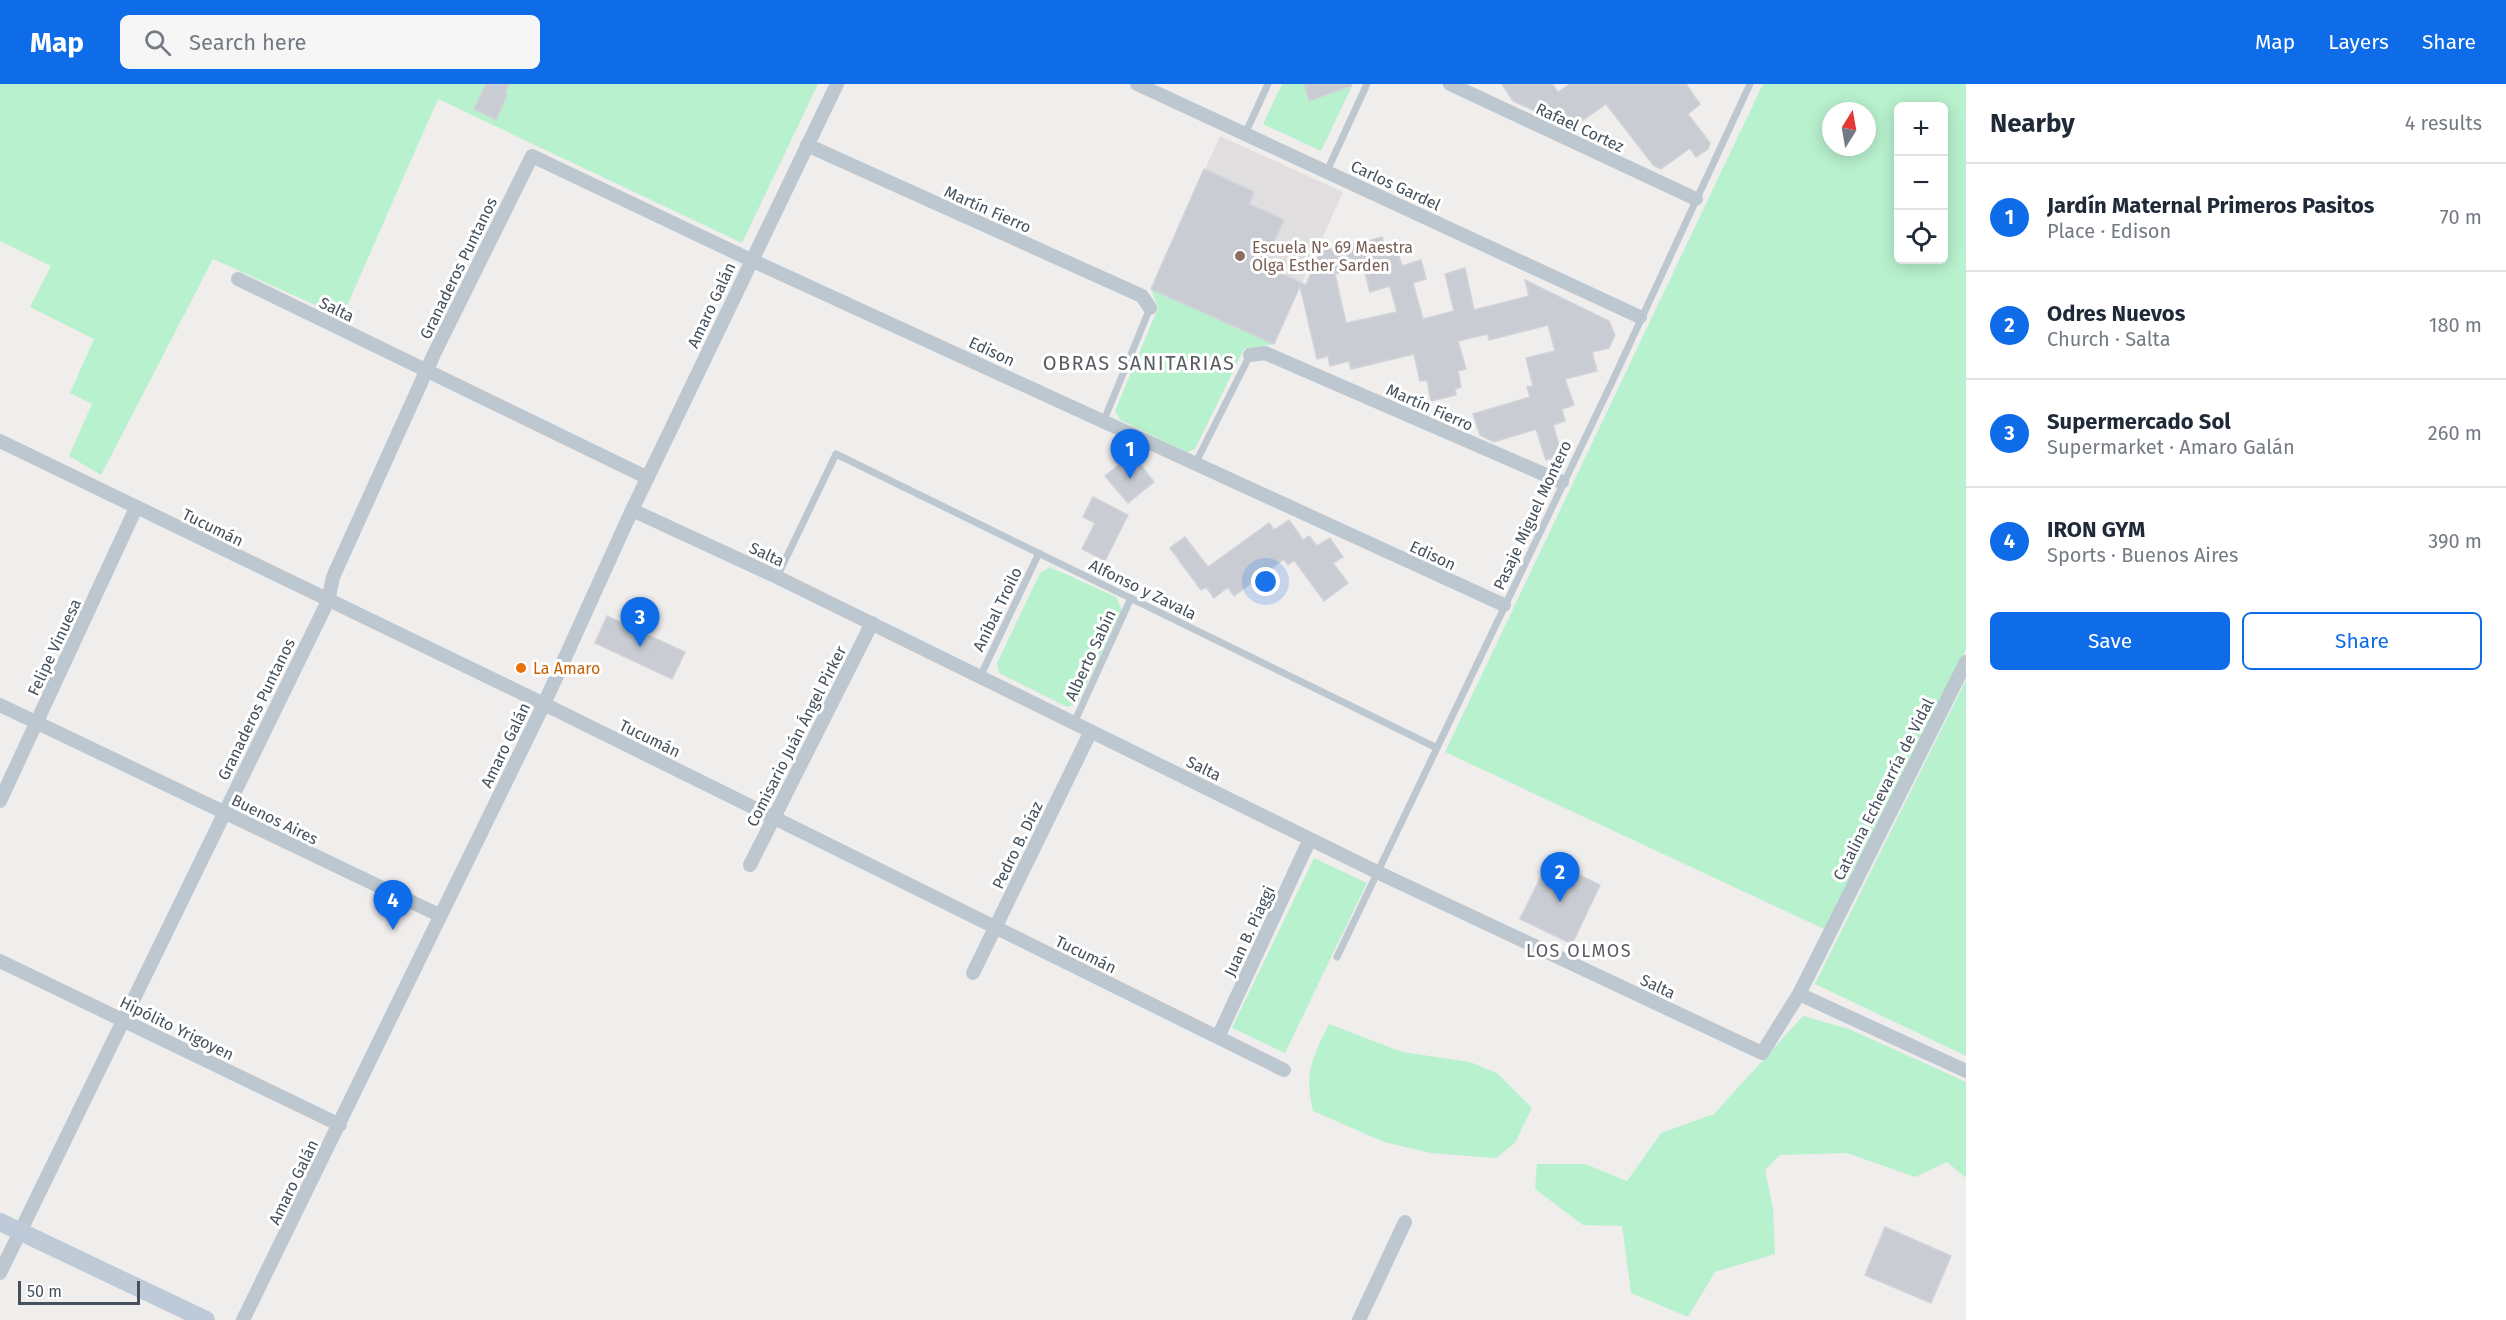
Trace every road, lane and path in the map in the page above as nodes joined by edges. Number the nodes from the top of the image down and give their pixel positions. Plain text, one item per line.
1 (837, 84) edge
2 (1137, 84) edge
3 (1268, 84) edge
4 (1368, 84) edge
5 (1450, 84) edge
6 (1750, 84) edge
7 (1245, 134) junction
8 (807, 145) junction
9 (532, 156) joint
10 (1327, 171) junction
11 (1696, 199) junction
12 (751, 260) junction
13 (238, 279) dead end
14 (1150, 308) joint
15 (1640, 317) junction
16 (1250, 355) joint
17 (427, 371) junction
18 (1104, 420) junction
19 (0, 441) edge
20 (1195, 464) junction
21 (648, 478) junction
22 (1562, 482) junction
23 (136, 508) junction
24 (632, 510) junction
25 (1039, 554) junction
26 (777, 577) junction
27 (1131, 598) junction
28 (328, 601) junction
29 (1504, 605) junction
30 (872, 623) junction
31 (1966, 662) edge
32 (980, 676) junction
33 (544, 704) junction
34 (0, 705) edge
35 (37, 723) junction
36 (1074, 723) junction
37 (1091, 731) junction
38 (1437, 748) junction
39 (0, 801) edge
40 (224, 812) junction
41 (773, 818) junction
42 (1310, 839) junction
43 (750, 865) dead end
44 (1377, 872) junction
45 (439, 915) junction
46 (996, 927) junction
47 (1337, 957) dead end
48 (0, 961) edge
49 (973, 973) dead end
50 (1799, 994) junction
51 (123, 1020) junction
52 (1218, 1037) junction
53 (1762, 1053) joint
54 (1284, 1070) dead end
55 (1966, 1071) edge
56 (340, 1125) junction
57 (0, 1222) edge
58 (1405, 1222) dead end
59 (20, 1232) junction
60 (0, 1273) edge
61 (206, 1320) edge
62 (243, 1320) edge
63 (1359, 1320) edge

1 - 8 street, Amaro Galán
2 - 7 street, Carlos Gardel
3 - 7 lane
4 - 10 lane
5 - 11 street, Rafael Cortez
6 - 11 lane, Pasaje Miguel Montero
7 - 10 street, Carlos Gardel
8 - 12 street, Amaro Galán
8 - 14 street, Martín Fierro
9 - 12 street, Edison
9 - 17 street, Granaderos Puntanos
10 - 15 street, Carlos Gardel
11 - 15 lane, Pasaje Miguel Montero
12 - 18 street, Edison
12 - 21 street, Amaro Galán
13 - 17 street, Salta
14 - 18 lane
15 - 22 lane, Pasaje Miguel Montero
16 - 20 lane
16 - 22 street, Martín Fierro
17 - 21 street, Salta
17 - 28 street, Granaderos Puntanos
18 - 20 street, Edison
19 - 23 street, Tucumán
20 - 29 street, Edison
21 - 24 street, Amaro Galán
22 - 29 lane, Pasaje Miguel Montero
23 - 28 street, Tucumán
23 - 35 street, Felipe Vinuesa
24 - 26 street, Salta
24 - 33 street, Amaro Galán
25 - 26 lane, Alfonso y Zavala
25 - 27 lane, Alfonso y Zavala
25 - 32 lane, Aníbal Troilo
26 - 30 street, Salta
27 - 36 lane, Alberto Sabín
27 - 38 lane, Alfonso y Zavala
28 - 33 street, Tucumán
28 - 40 street, Granaderos Puntanos
29 - 38 lane, Pasaje Miguel Montero
30 - 32 street, Salta
30 - 41 street, Comisario Juán Ángel Pirker
31 - 50 street, Catalina Echevarría de Vidal
32 - 36 street, Salta
33 - 41 street, Tucumán
33 - 45 street, Amaro Galán
34 - 35 street, Buenos Aires
35 - 39 street, Felipe Vinuesa
35 - 40 street, Buenos Aires
36 - 37 street, Salta
37 - 42 street, Salta
37 - 46 street, Pedro B. Díaz
38 - 44 lane, Pasaje Miguel Montero
40 - 45 street, Buenos Aires
40 - 51 street, Granaderos Puntanos
41 - 43 street, Comisario Juán Ángel Pirker
41 - 46 street, Tucumán
42 - 44 street, Salta
42 - 52 street, Juan B. Piaggi
44 - 47 lane, Pasaje Miguel Montero
44 - 53 street, Salta
45 - 56 street, Amaro Galán
46 - 49 street, Pedro B. Díaz
46 - 52 street, Tucumán
48 - 51 street, Hipólito Yrigoyen
50 - 53 street, Catalina Echevarría de Vidal
50 - 55 street
51 - 56 street, Hipólito Yrigoyen
51 - 59 street, Granaderos Puntanos
52 - 54 street, Tucumán
56 - 62 street, Amaro Galán
57 - 59 street
58 - 63 street
59 - 60 street, Granaderos Puntanos
59 - 61 street

